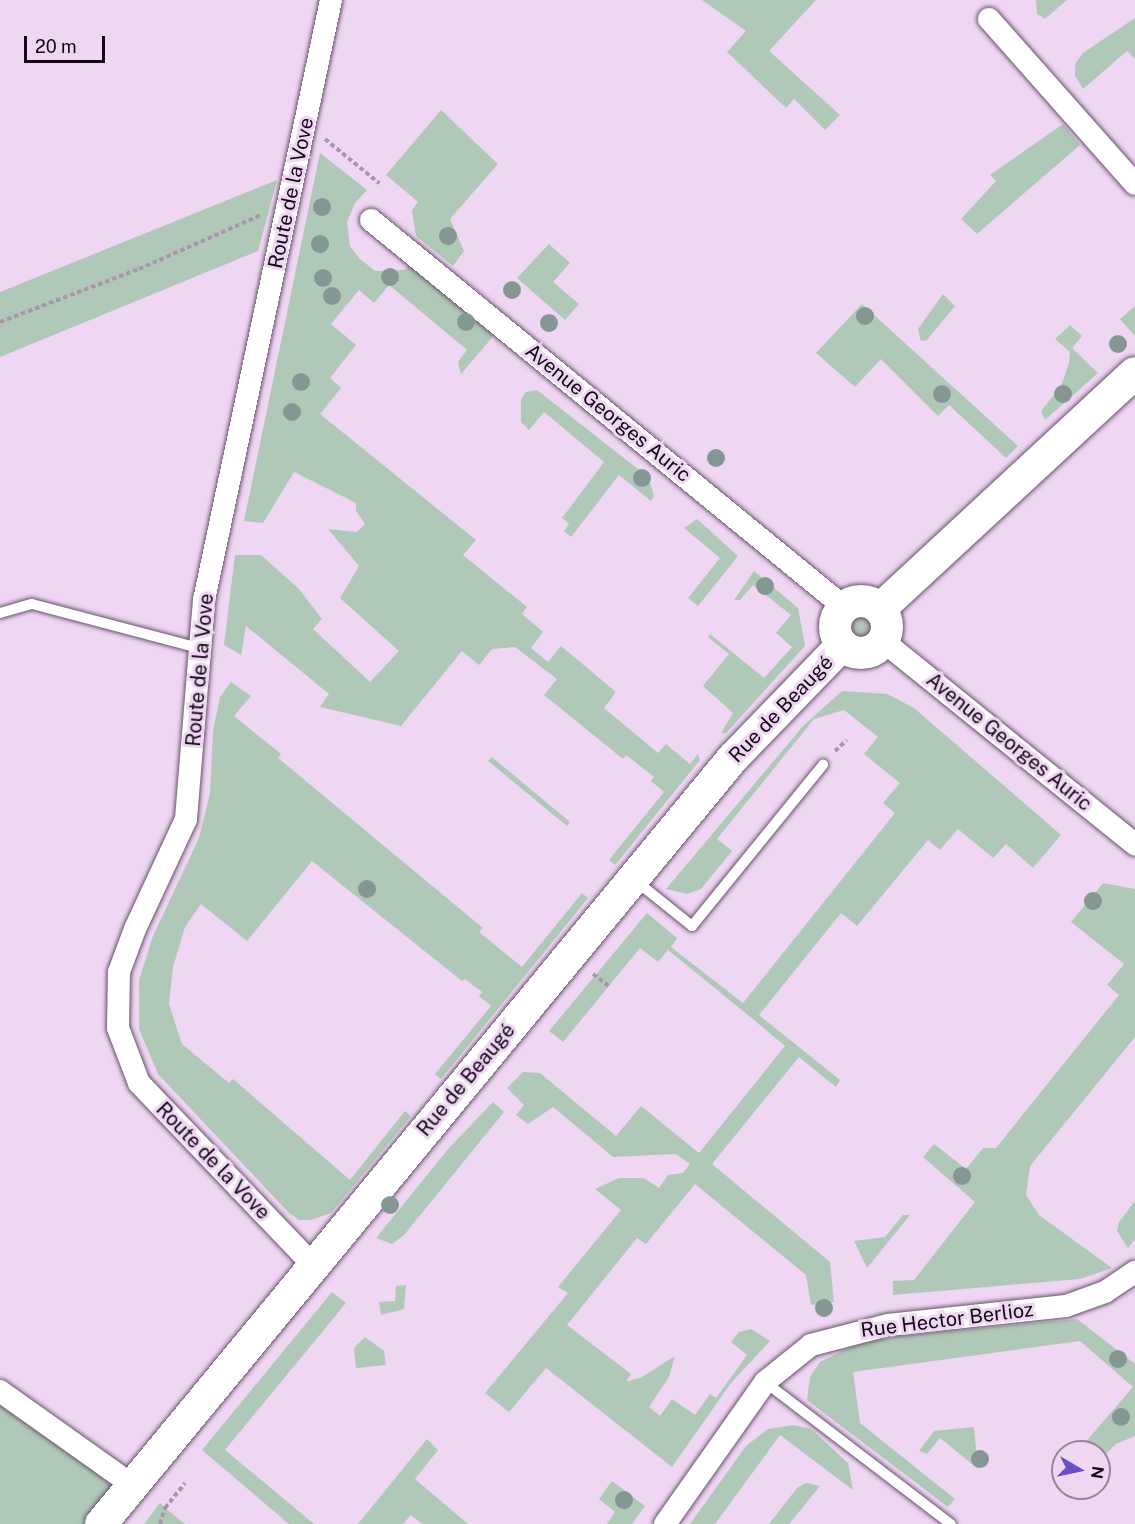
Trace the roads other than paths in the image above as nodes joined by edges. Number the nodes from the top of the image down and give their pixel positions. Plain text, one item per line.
1 (331, 0) edge
2 (989, 19) dead end
3 (1135, 184) edge
4 (371, 220) dead end
5 (1135, 373) edge
6 (844, 607) junction
7 (880, 609) junction
8 (0, 613) edge
9 (883, 641) junction
10 (842, 645) junction
11 (199, 648) junction
12 (823, 765) dead end
13 (1135, 844) edge
14 (633, 878) junction
15 (312, 1264) junction
16 (1135, 1272) edge
17 (765, 1382) junction
18 (0, 1391) edge
19 (131, 1484) junction
20 (101, 1524) edge
21 (665, 1524) edge
22 (951, 1524) edge

1 - 11 street, Route de la Vove
2 - 3 street
4 - 6 street, Avenue Georges Auric
5 - 7 street
6 - 7 street
6 - 10 street
7 - 9 street
8 - 11 lane
9 - 10 street
9 - 13 street, Avenue Georges Auric
10 - 14 street, Rue de Beaugé
11 - 15 street, Route de la Vove
12 - 14 lane
14 - 15 street, Rue de Beaugé
15 - 19 street, Rue de Beaugé
16 - 17 street, Rue Hector Berlioz
17 - 21 street, Rue Hector Berlioz
17 - 22 lane
18 - 19 street
19 - 20 street, Rue de Beaugé

